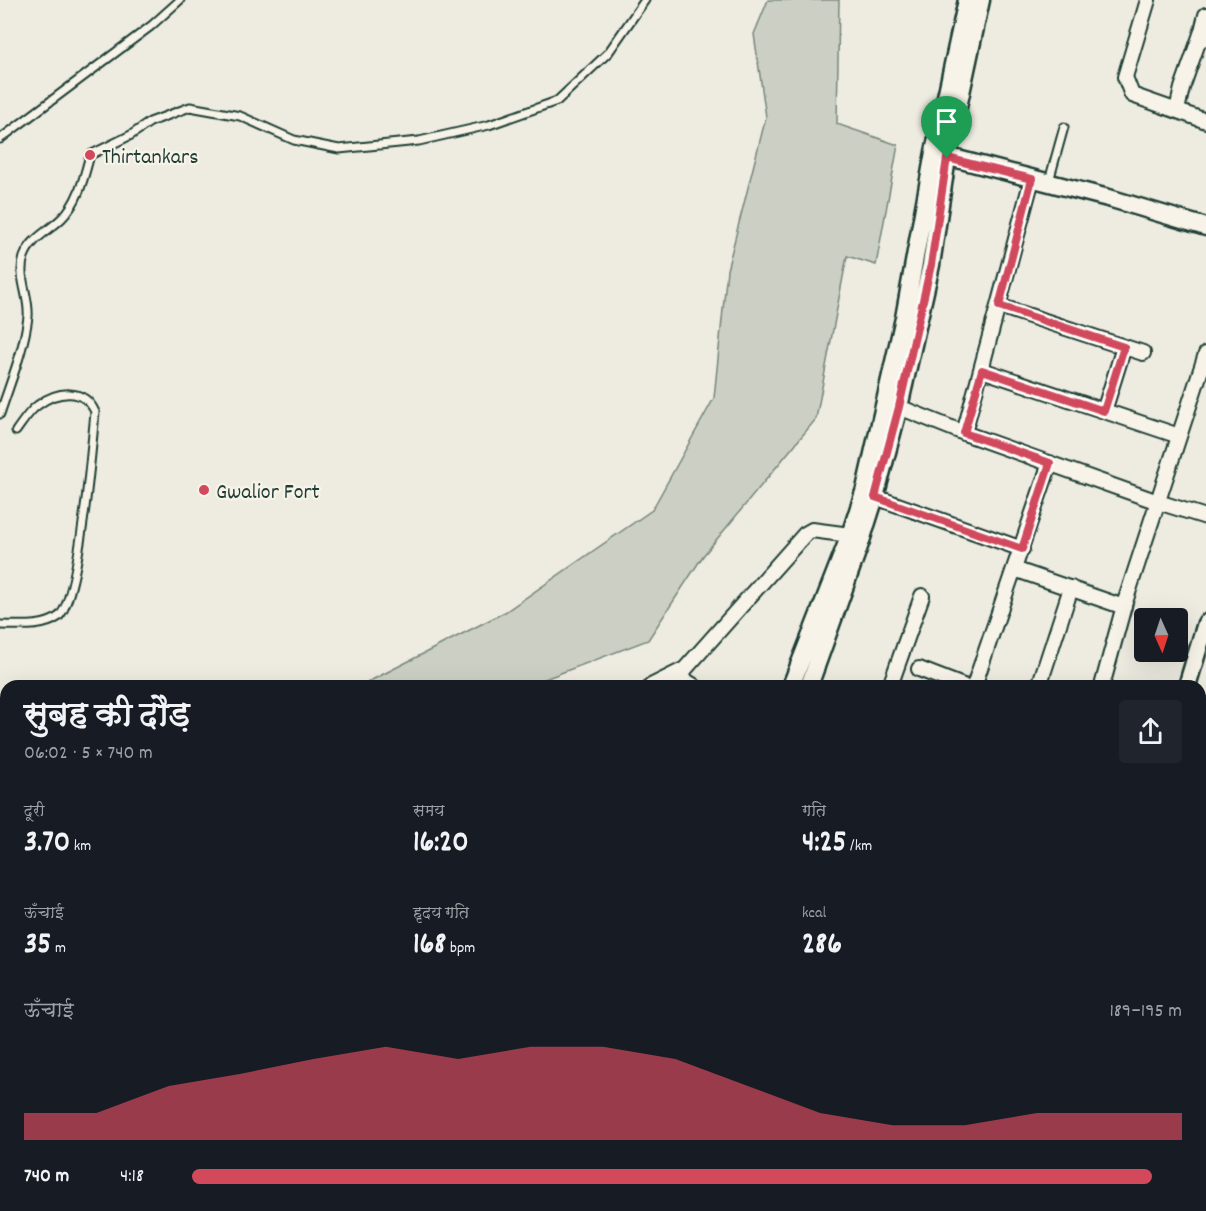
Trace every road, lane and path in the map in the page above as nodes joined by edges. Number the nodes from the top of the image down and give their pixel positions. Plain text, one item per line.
1 (180, 0) edge
2 (645, 0) edge
3 (967, 0) edge
4 (981, 0) edge
5 (1148, 0) edge
6 (1206, 15) edge
7 (1202, 31) junction
8 (1206, 45) edge
9 (1177, 110) junction
10 (1206, 120) edge
11 (1064, 127) dead end
12 (0, 139) edge
13 (941, 155) junction
14 (1032, 179) junction
15 (1049, 183) junction
16 (1206, 227) edge
17 (999, 306) junction
18 (1124, 347) junction
19 (1143, 353) dead end
20 (1206, 354) edge
21 (982, 370) junction
22 (899, 407) junction
23 (1104, 411) junction
24 (0, 414) edge
25 (16, 431) dead end
26 (964, 433) junction
27 (1179, 436) junction
28 (1050, 463) junction
29 (875, 497) junction
30 (1158, 502) junction
31 (1206, 517) edge
32 (850, 535) junction
33 (1022, 549) junction
34 (1014, 569) junction
35 (1071, 588) junction
36 (922, 596) dead end
37 (1124, 607) junction
38 (1206, 622) edge
39 (0, 625) edge
40 (919, 669) dead end
41 (681, 677) edge
42 (793, 680) edge
43 (811, 680) edge
44 (892, 680) edge
45 (947, 680) edge
46 (976, 680) edge
47 (1041, 680) edge
48 (1104, 680) edge
49 (1189, 680) edge

1 - 12 lane
2 - 24 lane
3 - 13 street
4 - 13 street
5 - 9 street
6 - 7 street
7 - 8 street
7 - 9 street
9 - 10 street
11 - 15 lane
13 - 14 street
13 - 22 street
13 - 32 street
14 - 15 street
14 - 17 street
15 - 16 street
17 - 18 street
17 - 21 street
18 - 19 street
18 - 23 street
20 - 27 street
21 - 23 street
21 - 26 street
22 - 26 street
22 - 29 street
23 - 27 street
25 - 39 lane
26 - 28 street
27 - 30 street
28 - 30 street
28 - 33 street
29 - 33 street
29 - 43 street
30 - 31 street
30 - 37 street
32 - 41 street
32 - 42 street
33 - 34 street
34 - 35 street
34 - 46 street
35 - 37 street
35 - 47 street
36 - 44 street
37 - 48 street
38 - 49 street
40 - 45 street

